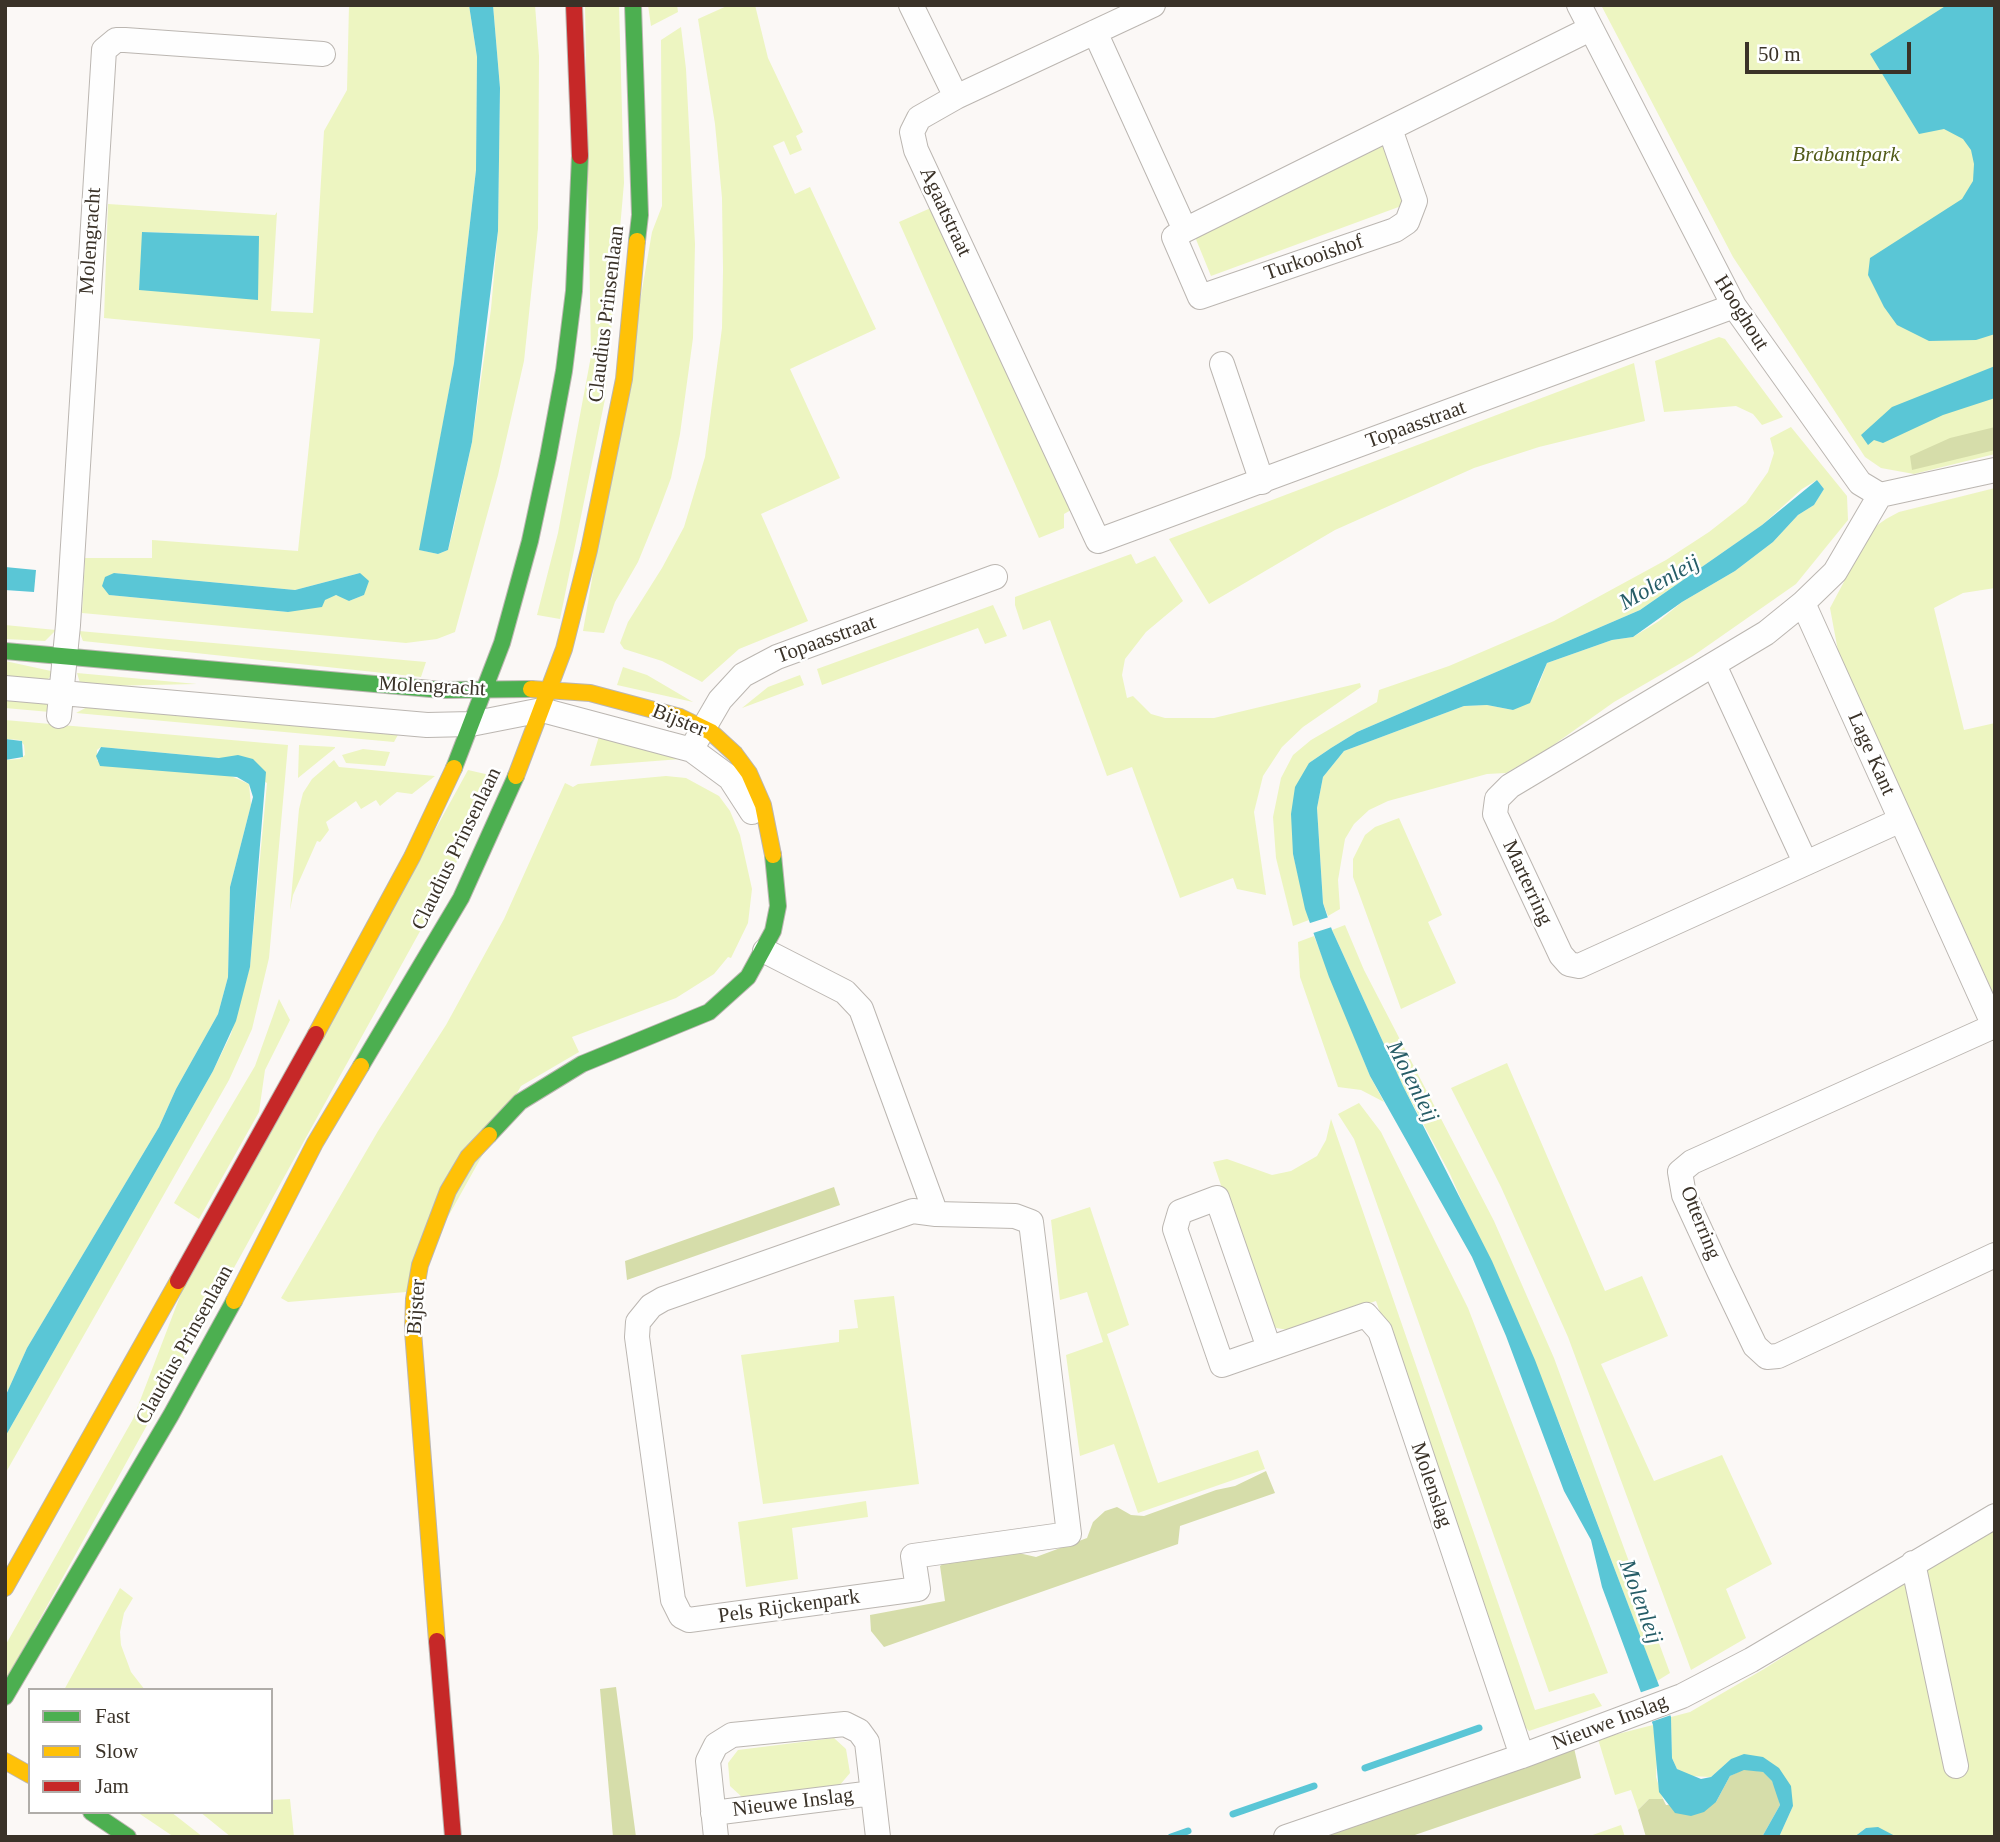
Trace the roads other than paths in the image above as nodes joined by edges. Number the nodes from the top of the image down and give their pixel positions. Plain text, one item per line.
1 (574, 5) edge
2 (633, 5) edge
3 (911, 5) edge
4 (1153, 5) edge
5 (1579, 5) edge
6 (1118, 13) edge
7 (1590, 29) junction
8 (1095, 32) junction
9 (323, 54) dead end
10 (956, 97) junction
11 (1390, 129) junction
12 (1185, 230) junction
13 (1734, 306) junction
14 (1222, 364) dead end
15 (1995, 470) edge
16 (1262, 482) junction
17 (1880, 495) junction
18 (1098, 541) joint
19 (995, 578) dead end
20 (1803, 603) junction
21 (5, 651) edge
22 (64, 656) junction
23 (1714, 665) junction
24 (5, 688) edge
25 (484, 691) junction
26 (545, 700) junction
27 (60, 704) junction
28 (471, 724) junction
29 (703, 727) junction
30 (692, 750) junction
31 (1901, 820) junction
32 (774, 856) junction
33 (1805, 862) junction
34 (765, 951) junction
35 (1994, 1027) edge
36 (936, 1214) junction
37 (1995, 1255) edge
38 (1269, 1348) junction
39 (1995, 1516) edge
40 (1913, 1563) junction
41 (5, 1588) edge
42 (5, 1698) edge
43 (1522, 1756) junction
44 (5, 1761) edge
45 (1956, 1766) dead end
46 (28, 1774) edge
47 (873, 1793) junction
48 (93, 1814) edge
49 (714, 1825) edge
50 (128, 1837) edge
51 (453, 1837) edge
52 (878, 1837) edge
53 (1286, 1837) edge

1 - 25 main road, Claudius Prinsenlaan
2 - 26 main road, Claudius Prinsenlaan
3 - 10 street
4 - 6 street, Agaatstraat
5 - 7 street, Hooghout
6 - 8 street, Agaatstraat
7 - 11 street
7 - 13 street, Hooghout
8 - 10 street, Agaatstraat
8 - 12 street, Turkooishof
9 - 22 street, Molengracht
10 - 18 street, Agaatstraat
11 - 12 street
11 - 12 street, Turkooishof
13 - 16 street, Topaasstraat
13 - 17 street, Hooghout
14 - 16 street
15 - 17 street
16 - 18 street, Topaasstraat
17 - 20 street
19 - 29 street, Topaasstraat
20 - 23 street, Marterring
20 - 31 street, Lage Kant
21 - 22 main road, Molengracht
22 - 25 main road, Molengracht
22 - 27 street, Molengracht
23 - 33 street
23 - 33 street, Marterring
24 - 27 street, Molengracht
25 - 26 main road, Molengracht
25 - 28 main road, Claudius Prinsenlaan
26 - 28 street, Molengracht
26 - 29 main road, Bijster
26 - 30 street, Bijster
26 - 42 main road, Claudius Prinsenlaan
27 - 28 street, Molengracht
28 - 41 main road, Claudius Prinsenlaan
29 - 30 street, Topaasstraat
29 - 32 main road, Bijster
30 - 32 street, Bijster
31 - 33 street, Marterring
31 - 35 street, Lage Kant
32 - 34 main road, Bijster
34 - 36 street
34 - 51 main road, Bijster
35 - 37 street, Otterring
36 - 36 street, Pels Rijckenpark
38 - 38 street, Molenslag
38 - 43 street, Molenslag
39 - 40 street, Nieuwe Inslag
40 - 43 street, Nieuwe Inslag
40 - 45 street
43 - 53 street, Nieuwe Inslag
44 - 46 main road
47 - 49 street, Nieuwe Inslag
47 - 49 street, Nieuwe Inslag
47 - 52 street, Nieuwe Inslag
48 - 50 main road

